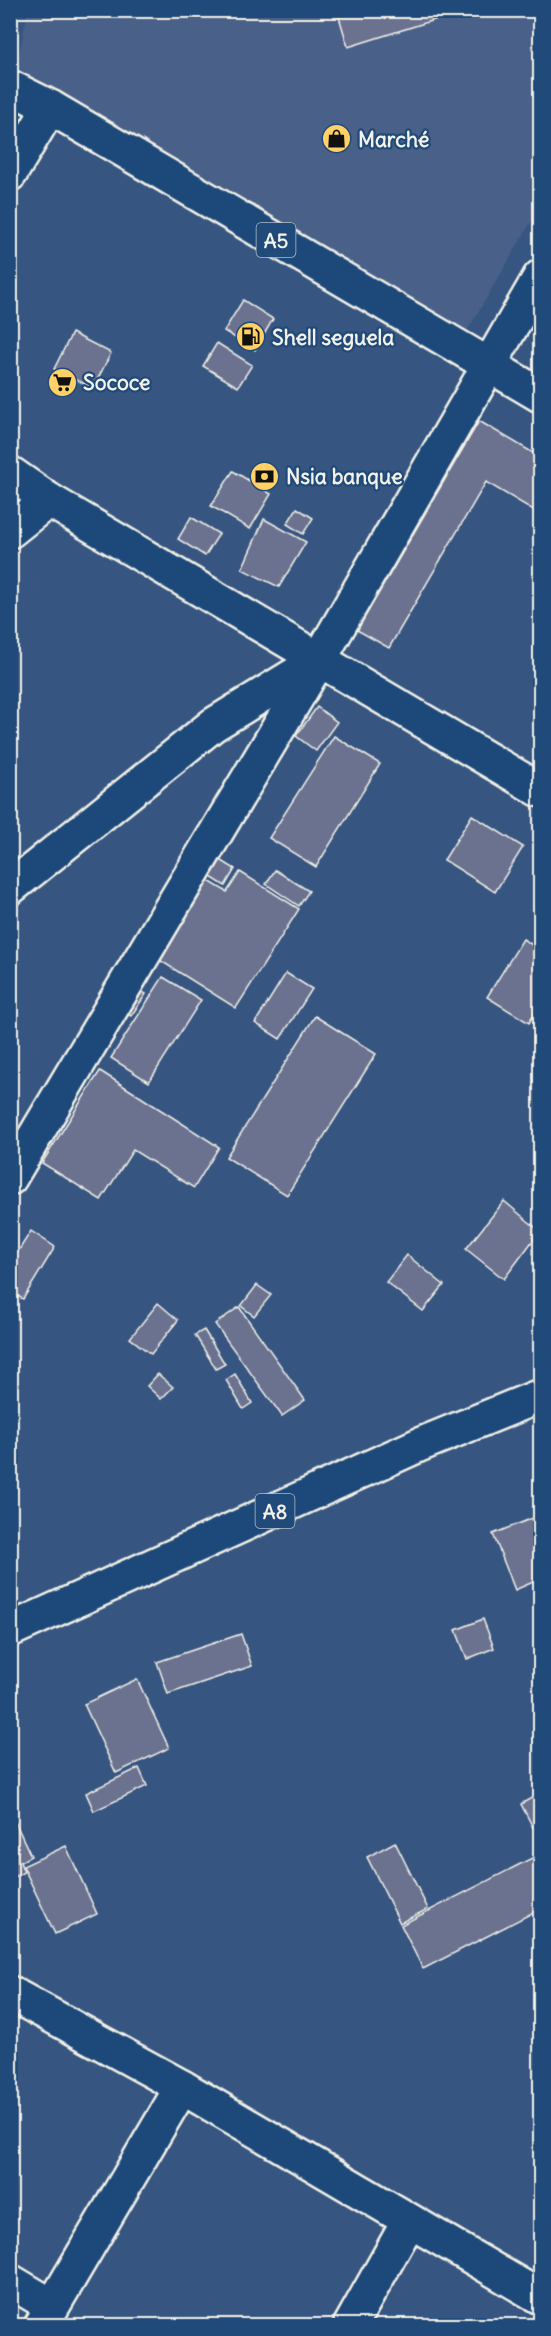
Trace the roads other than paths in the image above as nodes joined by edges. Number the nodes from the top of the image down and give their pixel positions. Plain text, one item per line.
1 (10, 87) edge
2 (50, 106) junction
3 (10, 174) edge
4 (540, 277) edge
5 (489, 366) junction
6 (540, 395) edge
7 (10, 473) edge
8 (49, 500) junction
9 (10, 531) edge
10 (319, 660) junction
11 (540, 790) edge
12 (10, 888) edge
13 (10, 1178) edge
14 (540, 1396) edge
15 (10, 1630) edge
16 (10, 1993) edge
17 (182, 2086) junction
18 (409, 2221) junction
19 (10, 2282) edge
20 (540, 2297) edge
21 (47, 2316) edge
22 (350, 2325) edge

1 - 2 street, A5
2 - 3 street
2 - 5 street, A5
4 - 5 street
5 - 6 street, A5
5 - 10 street
7 - 8 street
8 - 9 street
8 - 10 street
10 - 11 street
10 - 12 street
10 - 13 street
14 - 15 street, A8
16 - 17 street
17 - 18 street
17 - 21 street
18 - 20 street
18 - 22 street
19 - 21 street

